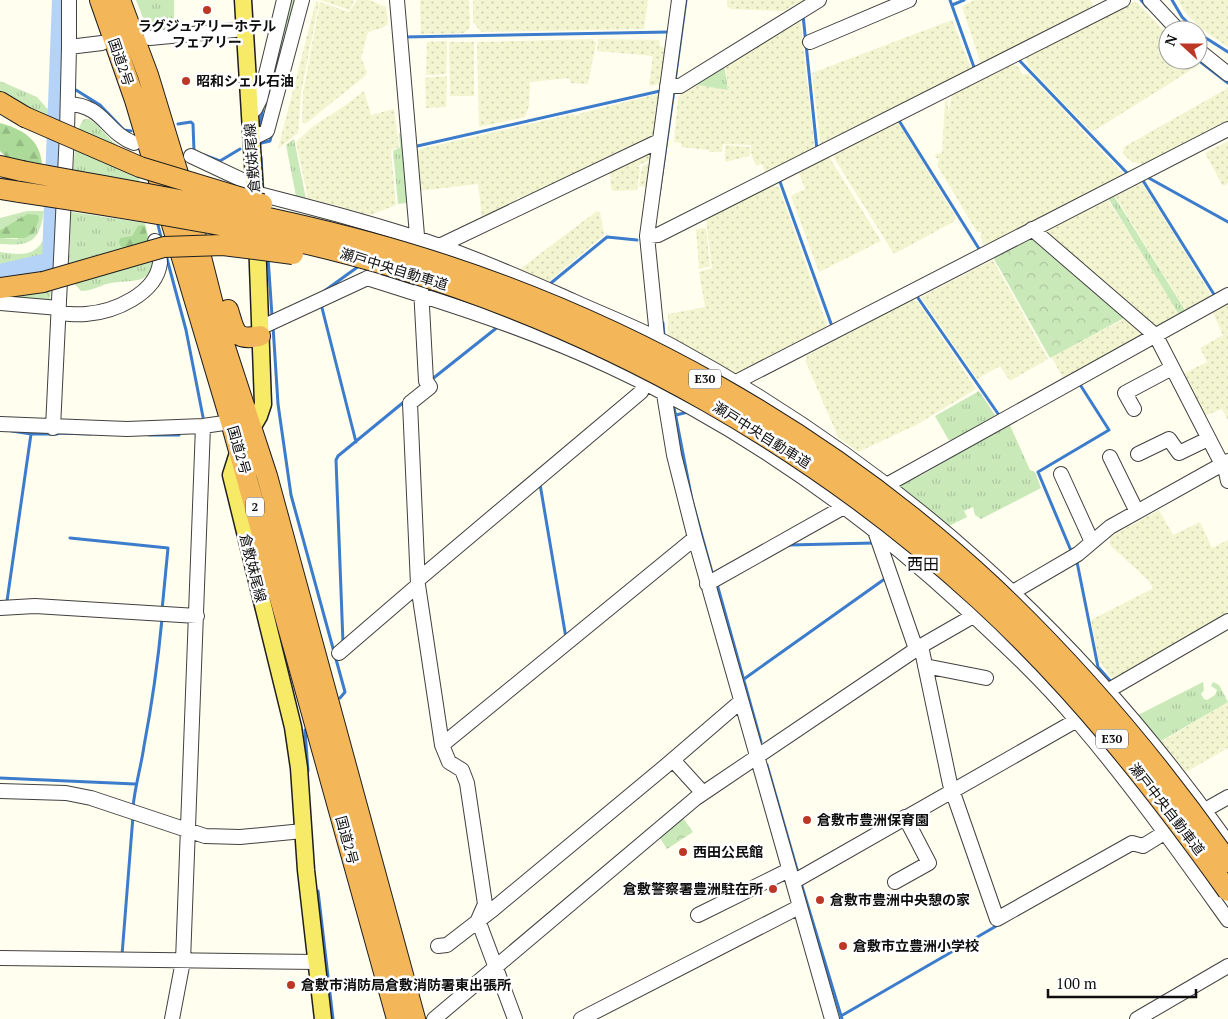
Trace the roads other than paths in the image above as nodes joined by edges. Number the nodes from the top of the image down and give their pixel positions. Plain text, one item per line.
1 (69, 0) edge
2 (100, 0) edge
3 (120, 0) edge
4 (243, 0) edge
5 (284, 0) edge
6 (302, 0) edge
7 (397, 0) edge
8 (679, 0) edge
9 (818, 0) edge
10 (909, 0) edge
11 (1122, 0) edge
12 (1150, 0) edge
13 (1169, 20) edge
14 (245, 29) junction
15 (150, 38) dead end
16 (102, 42) dead end
17 (810, 42) dead end
18 (69, 47) junction
19 (1208, 58) edge
20 (1228, 74) edge
21 (672, 86) junction
22 (0, 102) edge
23 (68, 104) junction
24 (249, 114) junction
25 (1228, 129) edge
26 (257, 136) junction
27 (660, 141) junction
28 (134, 143) dead end
29 (191, 156) dead end
30 (0, 166) edge
31 (0, 189) edge
32 (260, 192) junction
33 (189, 210) junction
34 (1032, 229) junction
35 (652, 236) junction
36 (166, 238) junction
37 (440, 246) junction
38 (411, 247) junction
39 (368, 278) junction
40 (0, 288) edge
41 (418, 294) junction
42 (1228, 295) edge
43 (0, 303) edge
44 (511, 307) junction
45 (59, 311) junction
46 (261, 332) junction
47 (1155, 338) junction
48 (663, 342) junction
49 (1172, 368) junction
50 (739, 385) junction
51 (660, 391) junction
52 (1134, 409) dead end
53 (232, 422) junction
54 (0, 424) edge
55 (203, 426) junction
56 (53, 428) junction
57 (252, 428) junction
58 (1208, 438) junction
59 (239, 450) junction
60 (1138, 454) dead end
61 (1110, 457) dead end
62 (1226, 469) edge
63 (1061, 474) dead end
64 (888, 484) junction
65 (844, 507) junction
66 (1137, 512) junction
67 (875, 531) junction
68 (694, 538) junction
69 (1092, 542) junction
70 (707, 584) junction
71 (416, 586) junction
72 (1014, 592) junction
73 (0, 608) edge
74 (197, 616) junction
75 (974, 616) junction
76 (1228, 621) edge
77 (919, 647) junction
78 (339, 653) dead end
79 (925, 666) junction
80 (986, 678) dead end
81 (1109, 690) junction
82 (740, 702) junction
83 (1077, 720) junction
84 (444, 751) junction
85 (756, 758) junction
86 (673, 760) junction
87 (950, 789) junction
88 (0, 791) edge
89 (703, 793) junction
90 (1228, 797) edge
91 (1205, 810) junction
92 (905, 817) junction
93 (303, 830) junction
94 (189, 831) junction
95 (1166, 832) junction
96 (1228, 843) edge
97 (1228, 862) edge
98 (791, 876) junction
99 (895, 882) dead end
100 (1228, 892) edge
101 (799, 907) junction
102 (698, 915) dead end
103 (478, 920) junction
104 (1228, 920) edge
105 (438, 946) dead end
106 (0, 958) edge
107 (186, 961) junction
108 (317, 962) junction
109 (1228, 966) edge
110 (495, 967) junction
111 (172, 1019) edge
112 (323, 1019) edge
113 (397, 1019) edge
114 (415, 1019) edge
115 (434, 1019) edge
116 (515, 1019) edge
117 (582, 1019) edge
118 (832, 1019) edge
119 (1137, 1019) edge

1 - 18 street
2 - 36 highway, 国道2号 / 2
3 - 33 highway, 国道2号 / 2
4 - 14 main road, 倉敷妹尾線
5 - 24 street
6 - 26 street
7 - 38 street
8 - 21 street
9 - 21 street
10 - 17 street
11 - 35 street
12 - 13 street
14 - 15 street
14 - 24 main road, 倉敷妹尾線
16 - 18 street
18 - 23 street
19 - 20 street
21 - 27 street
22 - 38 highway, bridge
23 - 28 street
23 - 45 street
24 - 26 main road, 倉敷妹尾線
25 - 34 street
26 - 32 main road, 倉敷妹尾線
27 - 35 street
27 - 37 street
29 - 32 street
30 - 38 highway, 瀬戸中央自動車道 / E30, bridge
31 - 44 highway, 瀬戸中央自動車道 / E30, bridge
32 - 38 street
32 - 46 main road, 倉敷妹尾線
33 - 46 highway
33 - 57 highway, 国道2号 / 2
34 - 47 street
34 - 50 street
35 - 48 street
36 - 45 street
36 - 53 highway, 国道2号 / 2
37 - 38 street
37 - 48 street
38 - 39 street
38 - 41 street
38 - 97 highway, 瀬戸中央自動車道 / E30, bridge
39 - 41 street
39 - 46 street
40 - 44 highway, bridge
41 - 51 street
41 - 71 street
42 - 47 street
43 - 45 street
44 - 100 highway, 瀬戸中央自動車道 / E30, bridge
45 - 56 street
46 - 57 main road, 倉敷妹尾線
47 - 49 street
47 - 64 street
48 - 50 street
48 - 51 street
49 - 52 street
49 - 58 street
50 - 64 street
51 - 65 street
51 - 68 street
51 - 71 street
53 - 55 street
53 - 57 street
53 - 59 highway, 国道2号 / 2
54 - 56 street
55 - 56 street
55 - 74 street
57 - 59 main road, 倉敷妹尾線
57 - 114 highway, 国道2号 / 2
58 - 60 street
58 - 62 street
59 - 93 main road, 倉敷妹尾線
59 - 113 highway, 国道2号 / 2
61 - 66 street
62 - 66 street
63 - 69 street
64 - 65 street
64 - 72 street
65 - 67 street
65 - 70 street
66 - 69 street
67 - 75 street
67 - 77 street
68 - 70 street
68 - 84 street
69 - 72 street
70 - 82 street
71 - 78 street
71 - 84 street
72 - 75 street
72 - 81 street
73 - 74 street
74 - 94 street
75 - 77 street
75 - 83 street
76 - 81 street
77 - 79 street
77 - 85 street
79 - 80 street
79 - 87 street
81 - 83 street
81 - 91 street
82 - 85 street
82 - 86 street
83 - 87 street
83 - 95 street
84 - 103 street
85 - 89 street
85 - 98 street
86 - 89 street
86 - 103 street
87 - 92 street
87 - 95 street
88 - 94 street
89 - 110 street
90 - 91 street
91 - 95 street
91 - 96 street
92 - 98 street
92 - 99 street
93 - 94 street
93 - 108 main road, 倉敷妹尾線
94 - 107 street
95 - 104 street
98 - 101 street
98 - 102 street
101 - 117 street
101 - 118 street
103 - 105 street
103 - 110 street
106 - 107 street
107 - 108 street
107 - 111 street
108 - 112 main road, 倉敷妹尾線
109 - 119 street
110 - 115 street
110 - 116 street

